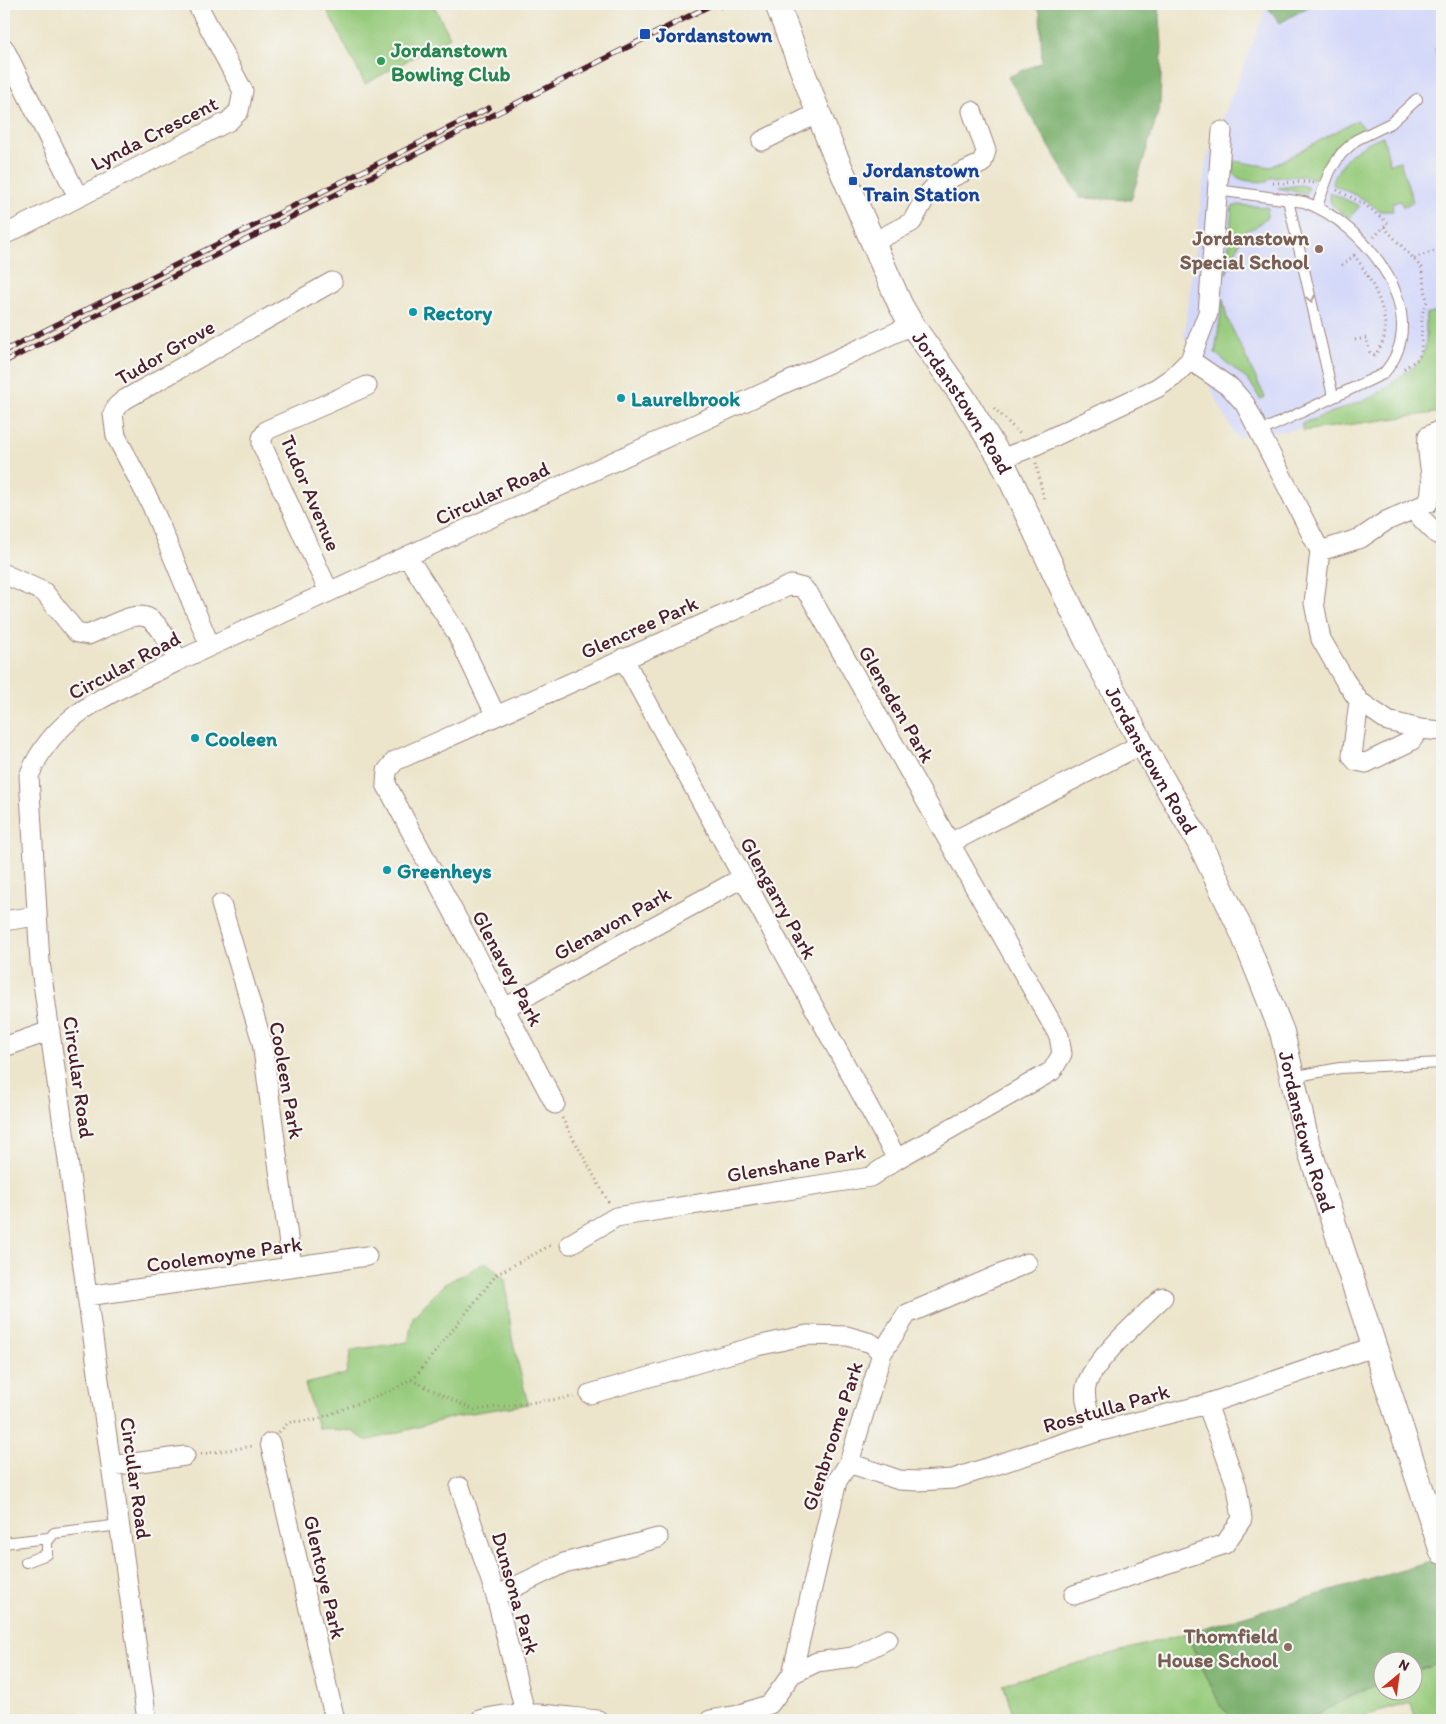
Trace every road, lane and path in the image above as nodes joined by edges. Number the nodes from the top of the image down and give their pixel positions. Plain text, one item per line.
1 (197, 4) edge
2 (730, 4) edge
3 (776, 4) edge
4 (720, 8) dead end
5 (4, 48) edge
6 (1417, 99) dead end
7 (972, 111) dead end
8 (818, 113) junction
9 (1222, 131) dead end
10 (762, 141) dead end
11 (1217, 190) junction
12 (78, 198) junction
13 (1288, 200) junction
14 (1317, 206) junction
15 (1384, 227) dead end
16 (8, 234) dead end
17 (872, 243) junction
18 (1440, 249) dead end
19 (1351, 251) dead end
20 (1414, 258) junction
21 (332, 282) dead end
22 (912, 325) junction
23 (1356, 340) dead end
24 (1375, 356) junction
25 (1190, 360) junction
26 (1390, 366) junction
27 (1400, 373) dead end
28 (367, 386) dead end
29 (1333, 396) junction
30 (1442, 429) edge
31 (1259, 432) junction
32 (1002, 459) junction
33 (1413, 510) junction
34 (1442, 536) edge
35 (1320, 551) junction
36 (407, 556) junction
37 (4, 574) edge
38 (803, 588) joint
39 (329, 592) junction
40 (210, 646) junction
41 (623, 658) junction
42 (178, 661) junction
43 (1359, 701) junction
44 (496, 716) junction
45 (1420, 729) junction
46 (1442, 731) edge
47 (1142, 744) junction
48 (387, 771) joint
49 (950, 843) junction
50 (742, 878) junction
51 (221, 904) dead end
52 (36, 916) junction
53 (4, 922) edge
54 (504, 1009) junction
55 (50, 1031) junction
56 (4, 1047) edge
57 (1062, 1054) joint
58 (1442, 1063) edge
59 (1291, 1077) junction
60 (555, 1104) joint
61 (897, 1159) junction
62 (616, 1217) junction
63 (570, 1244) joint
64 (367, 1256) dead end
65 (1027, 1263) dead end
66 (292, 1267) junction
67 (87, 1296) junction
68 (1162, 1297) dead end
69 (1373, 1347) junction
70 (882, 1354) junction
71 (410, 1380) junction
72 (590, 1394) joint
73 (1207, 1404) junction
74 (1097, 1432) junction
75 (270, 1443) junction
76 (185, 1456) joint
77 (849, 1463) junction
78 (111, 1466) junction
79 (460, 1487) dead end
80 (120, 1525) junction
81 (48, 1538) junction
82 (658, 1538) dead end
83 (4, 1543) edge
84 (1442, 1552) edge
85 (26, 1562) dead end
86 (1074, 1595) dead end
87 (496, 1596) junction
88 (888, 1639) dead end
89 (792, 1674) junction
90 (525, 1712) junction
91 (148, 1720) edge
92 (335, 1720) edge
93 (480, 1720) edge
94 (598, 1720) edge
95 (710, 1720) edge

1 - 12 street, Lynda Crescent
2 - 4 path
3 - 8 street, Jordanstown Road
5 - 12 street
6 - 14 lane
7 - 17 street
8 - 10 street
8 - 17 street, Jordanstown Road
9 - 11 street
11 - 13 lane
11 - 25 street
12 - 16 street, Lynda Crescent
13 - 14 lane
13 -> 29 lane
14 - 26 lane
15 - 20 path
17 - 22 street, Jordanstown Road
18 - 20 path
19 - 24 path
20 - 27 path
21 - 40 street, Tudor Grove
22 - 32 street, Jordanstown Road
22 - 36 street, Circular Road
23 - 24 path
24 - 26 path
25 - 31 street
25 - 32 street
26 - 29 lane
28 - 39 street, Tudor Avenue
29 - 31 lane
30 - 33 street
31 - 35 street
32 - 47 street, Jordanstown Road
33 - 34 street
33 - 35 street
35 - 43 street
36 - 39 street, Circular Road
36 - 44 street
37 - 42 street
38 - 41 street, Glencree Park
38 - 49 street, Gleneden Park
39 - 40 street, Circular Road
40 - 42 street, Circular Road
41 - 44 street, Glencree Park
41 - 50 street, Glengarry Park
42 - 52 street, Circular Road
43 - 45 street
43 - 45 street
44 - 48 street, Glencree Park
45 - 46 street
47 - 49 street
47 - 59 street, Jordanstown Road
48 - 54 street, Glenavey Park
49 - 57 street, Gleneden Park
50 - 54 street, Glenavon Park
50 - 61 street, Glengarry Park
51 - 66 street, Cooleen Park
52 - 53 street
52 - 55 street, Circular Road
54 - 60 street, Glenavey Park
55 - 56 street
55 - 67 street, Circular Road
57 - 61 street, Glenshane Park
58 - 59 lane
59 - 69 street, Jordanstown Road
60 - 62 path
61 - 62 street, Glenshane Park
62 - 63 street, Glenshane Park
63 - 71 path
64 - 66 street, Coolemoyne Park
65 - 70 street
66 - 67 street, Coolemoyne Park
67 - 78 street, Circular Road
68 - 74 street
69 - 73 street, Rosstulla Park
69 - 84 street, Jordanstown Road
70 - 72 street, Glenbroome Park
70 - 77 street, Glenbroome Park
71 - 72 path
71 - 75 path
73 - 74 street, Rosstulla Park
73 - 86 street
74 - 77 street, Rosstulla Park
75 - 76 path
75 - 92 street, Glentoye Park
76 - 78 street
77 - 89 street, Glenbroome Park
78 - 80 street, Circular Road
79 - 87 street, Dunsona Park
80 - 81 lane
80 - 91 street, Circular Road
81 - 83 lane
81 - 85 lane
82 - 87 street
87 - 90 street, Dunsona Park
88 - 89 street
89 - 95 street, Glenbroome Park
90 - 93 street
90 - 94 street

